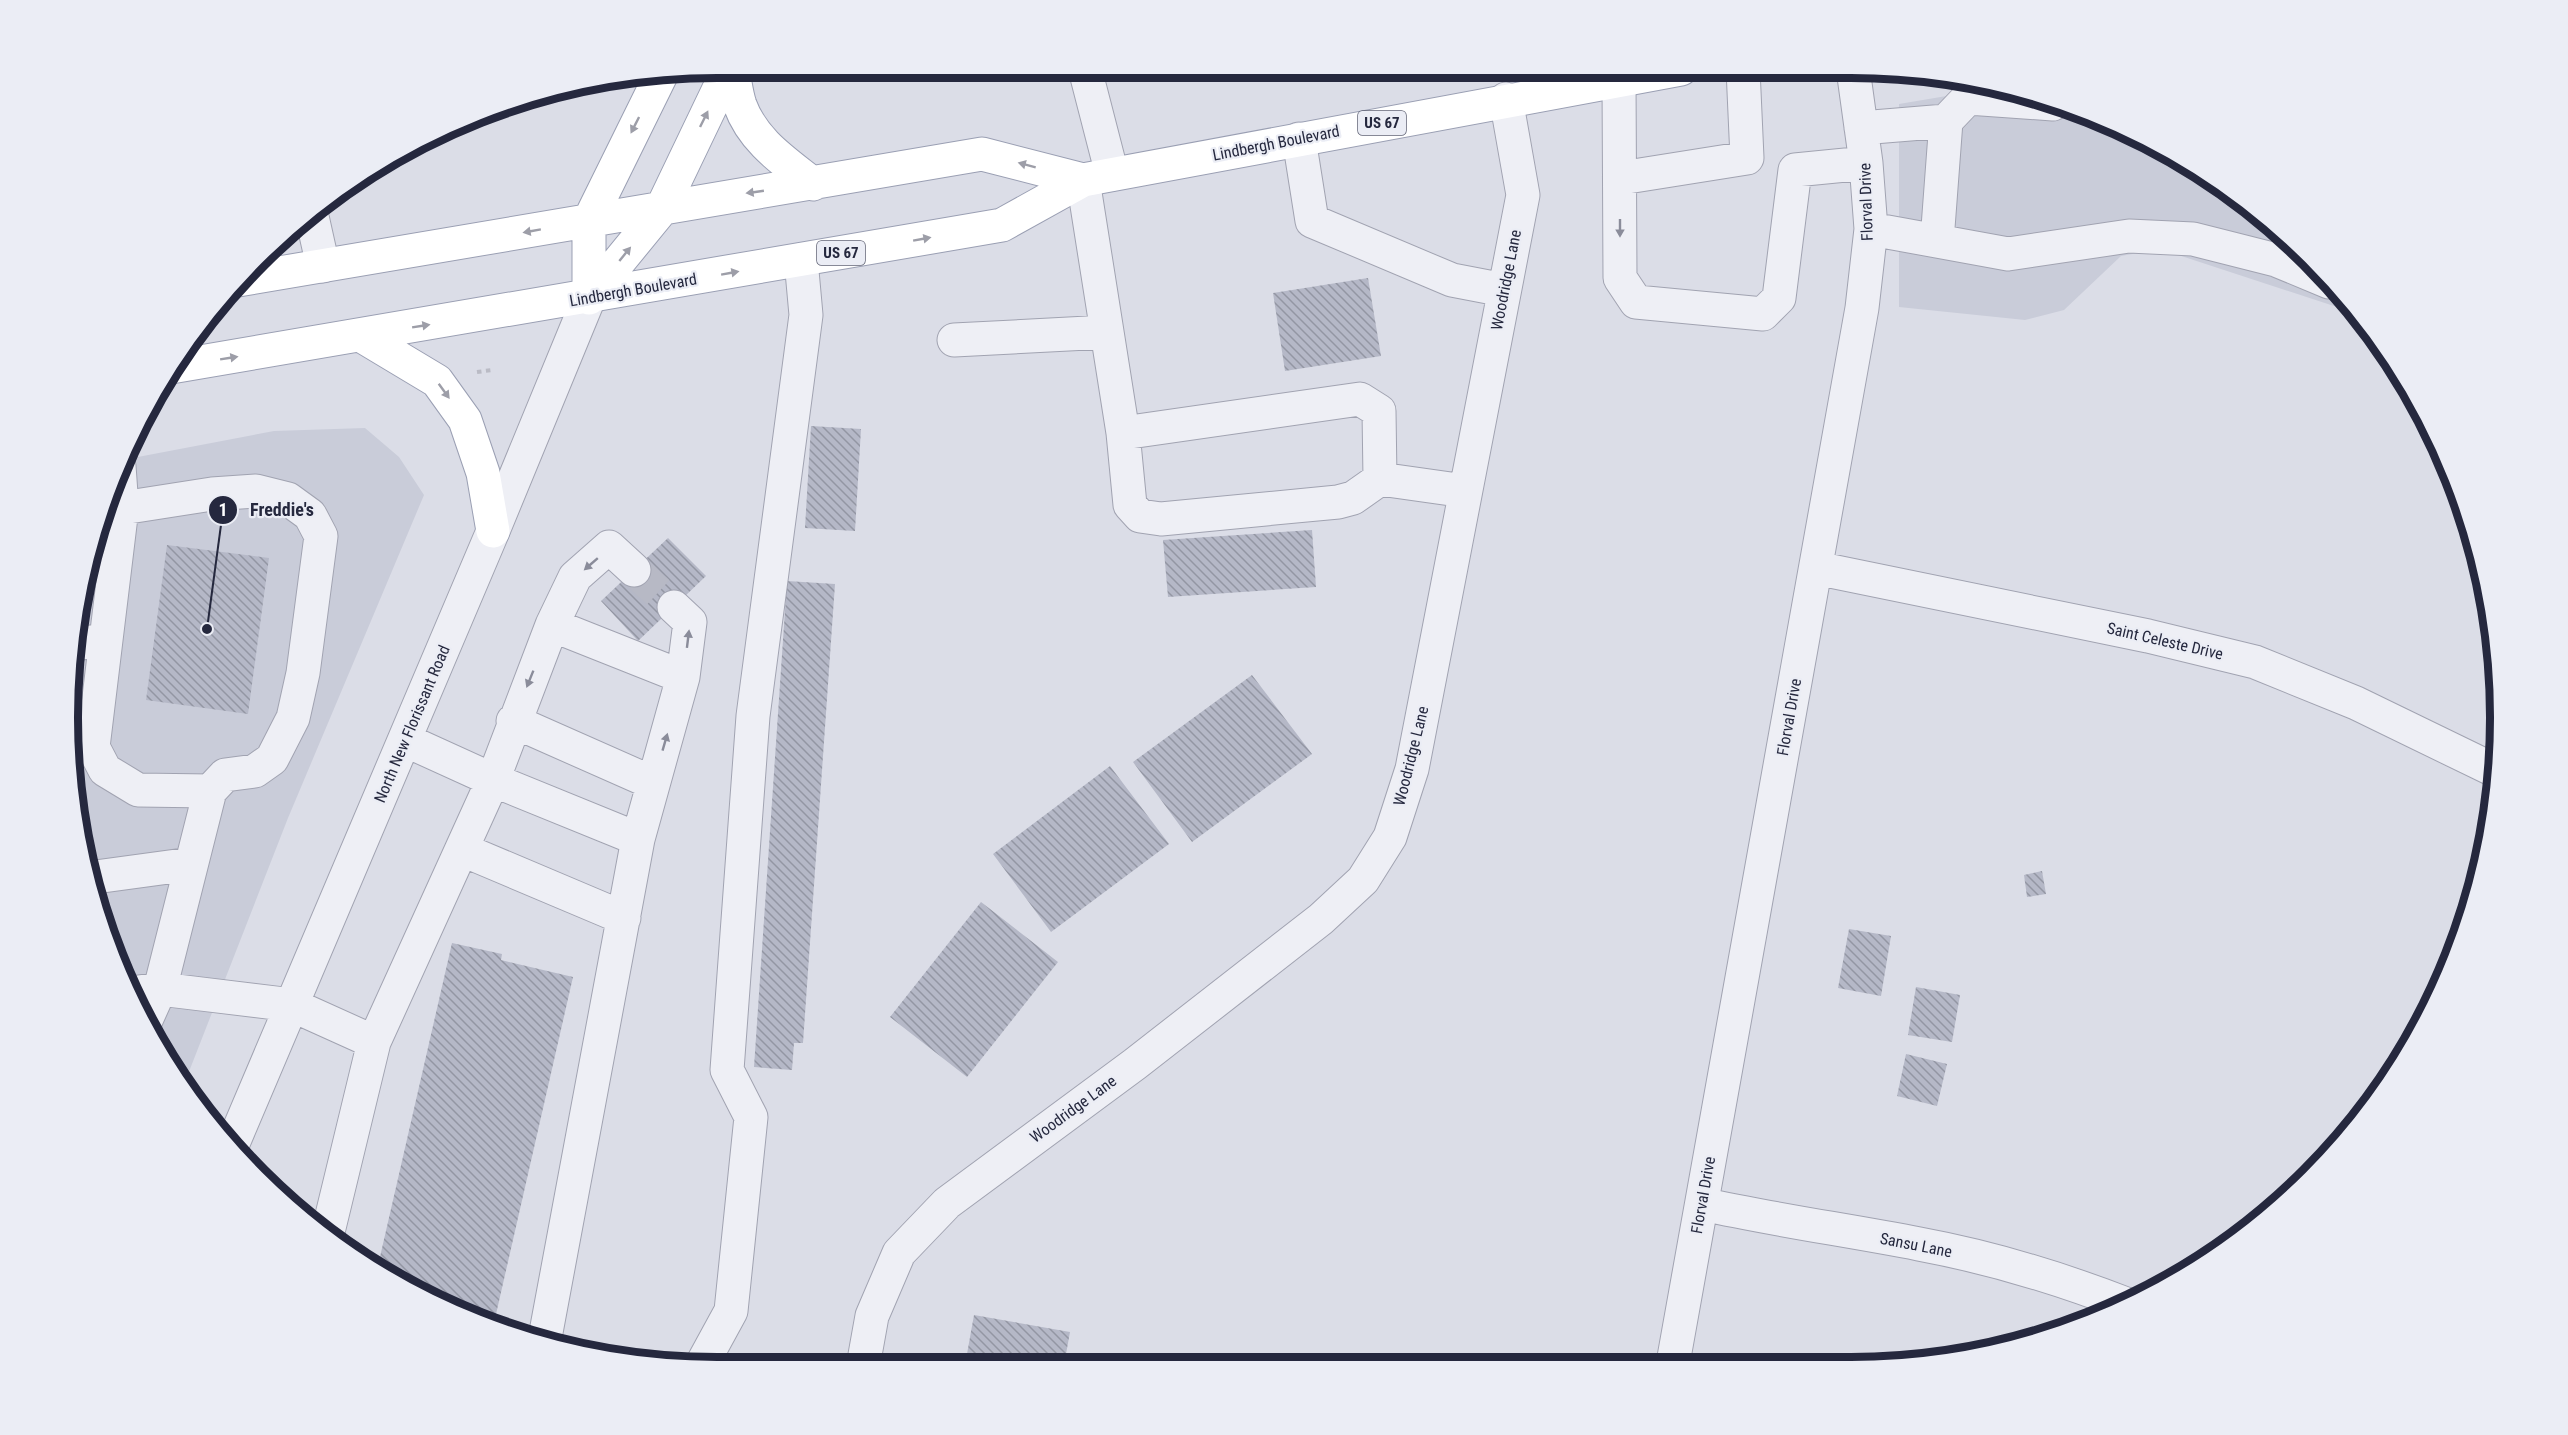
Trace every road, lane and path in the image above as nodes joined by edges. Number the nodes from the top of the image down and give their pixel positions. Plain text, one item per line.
1 (726, 78) edge
2 (733, 78) edge
3 (1088, 78) edge
4 (1630, 78) edge
5 (1743, 78) edge
6 (1854, 78) edge
7 (1619, 80) junction
8 (658, 81) edge
9 (1969, 90) edge
10 (1988, 93) edge
11 (1506, 99) junction
12 (1946, 121) junction
13 (1861, 128) junction
14 (1299, 139) junction
15 (1747, 158) junction
16 (1866, 163) junction
17 (1795, 170) junction
18 (1097, 177) junction
19 (1621, 178) junction
20 (813, 184) junction
21 (661, 210) junction
22 (589, 221) junction
23 (313, 222) edge
24 (1871, 229) junction
25 (1938, 241) junction
26 (801, 260) junction
27 (323, 266) junction
28 (2312, 275) edge
29 (254, 277) edge
30 (1504, 290) junction
31 (589, 298) junction
32 (1107, 332) junction
33 (362, 336) junction
34 (954, 340) dead end
35 (184, 366) edge
36 (1123, 433) junction
37 (1380, 479) junction
38 (1465, 491) junction
39 (113, 509) edge
40 (112, 513) edge
41 (493, 531) junction
42 (1816, 568) junction
43 (634, 570) tunnel mouth
44 (674, 607) tunnel mouth
45 (552, 625) junction
46 (106, 640) junction
47 (82, 643) edge
48 (683, 677) junction
49 (513, 721) junction
50 (405, 740) junction
51 (81, 749) edge
52 (2488, 767) edge
53 (493, 780) junction
54 (653, 783) junction
55 (210, 791) junction
56 (638, 839) junction
57 (463, 850) junction
58 (191, 864) junction
59 (98, 877) edge
60 (624, 918) junction
61 (145, 991) edge
62 (292, 1005) junction
63 (374, 1041) junction
64 (236, 1137) edge
65 (1702, 1204) junction
66 (329, 1226) edge
67 (2114, 1299) edge
68 (546, 1333) edge
69 (706, 1357) edge
70 (864, 1357) edge
71 (1673, 1357) edge

21 -> 1 main road, North New Florissant Road
2 - 20 main road
3 - 18 street
4 - 7 main road, Lindbergh Boulevard / US 67
5 - 15 street
6 - 13 street, Florval Drive
7 - 11 main road, Lindbergh Boulevard / US 67
7 - 19 street
8 -> 22 main road, North New Florissant Road
9 - 10 street
9 - 12 street
11 - 14 main road, Lindbergh Boulevard / US 67
11 - 30 street, Woodridge Lane
12 - 13 street
12 - 25 street
13 - 16 street, Florval Drive
14 - 18 main road, Lindbergh Boulevard / US 67
14 - 30 street
15 - 17 street
15 - 19 street
16 - 17 street
16 - 24 street, Florval Drive
19 -> 17 street
18 -> 20 main road, Lindbergh Boulevard / US 67
26 -> 18 main road, Lindbergh Boulevard / US 67
18 - 32 street
20 -> 21 main road, Lindbergh Boulevard / US 67
21 - 22 main road, Lindbergh Boulevard / US 67
31 -> 21 main road, North New Florissant Road
22 -> 27 main road, Lindbergh Boulevard / US 67
22 - 31 main road, North New Florissant Road
23 - 27 street
24 - 25 street
24 - 42 street, Florval Drive
25 - 28 street
31 -> 26 main road, Lindbergh Boulevard / US 67
26 - 69 street
27 - 29 main road, Lindbergh Boulevard / US 67
30 - 38 street, Woodridge Lane
33 -> 31 main road, Lindbergh Boulevard / US 67
31 - 41 street, North New Florissant Road
32 - 34 street
32 - 36 street
35 -> 33 main road, Lindbergh Boulevard / US 67
33 -> 41 main road
36 - 37 street
36 - 37 street
37 - 38 street
38 - 70 street, Woodridge Lane
39 - 55 street
40 - 46 street
41 - 50 street, North New Florissant Road
42 - 52 street, Saint Celeste Drive
42 - 65 street, Florval Drive
43 -> 45 street
48 -> 44 street
45 - 48 street
45 -> 49 street
46 - 47 street
46 - 51 street
54 -> 48 street
49 - 53 street
49 - 54 street
50 - 53 street
50 - 62 street, North New Florissant Road
51 - 55 street
53 - 56 street
53 - 57 street
54 - 56 street
55 - 58 street
56 - 60 street
57 - 60 street
57 - 63 street
58 - 59 street
58 - 61 street
60 - 68 street
61 - 62 street
62 - 63 street
62 - 64 street, North New Florissant Road
63 - 66 street
65 - 67 street, Sansu Lane
65 - 71 street, Florval Drive

